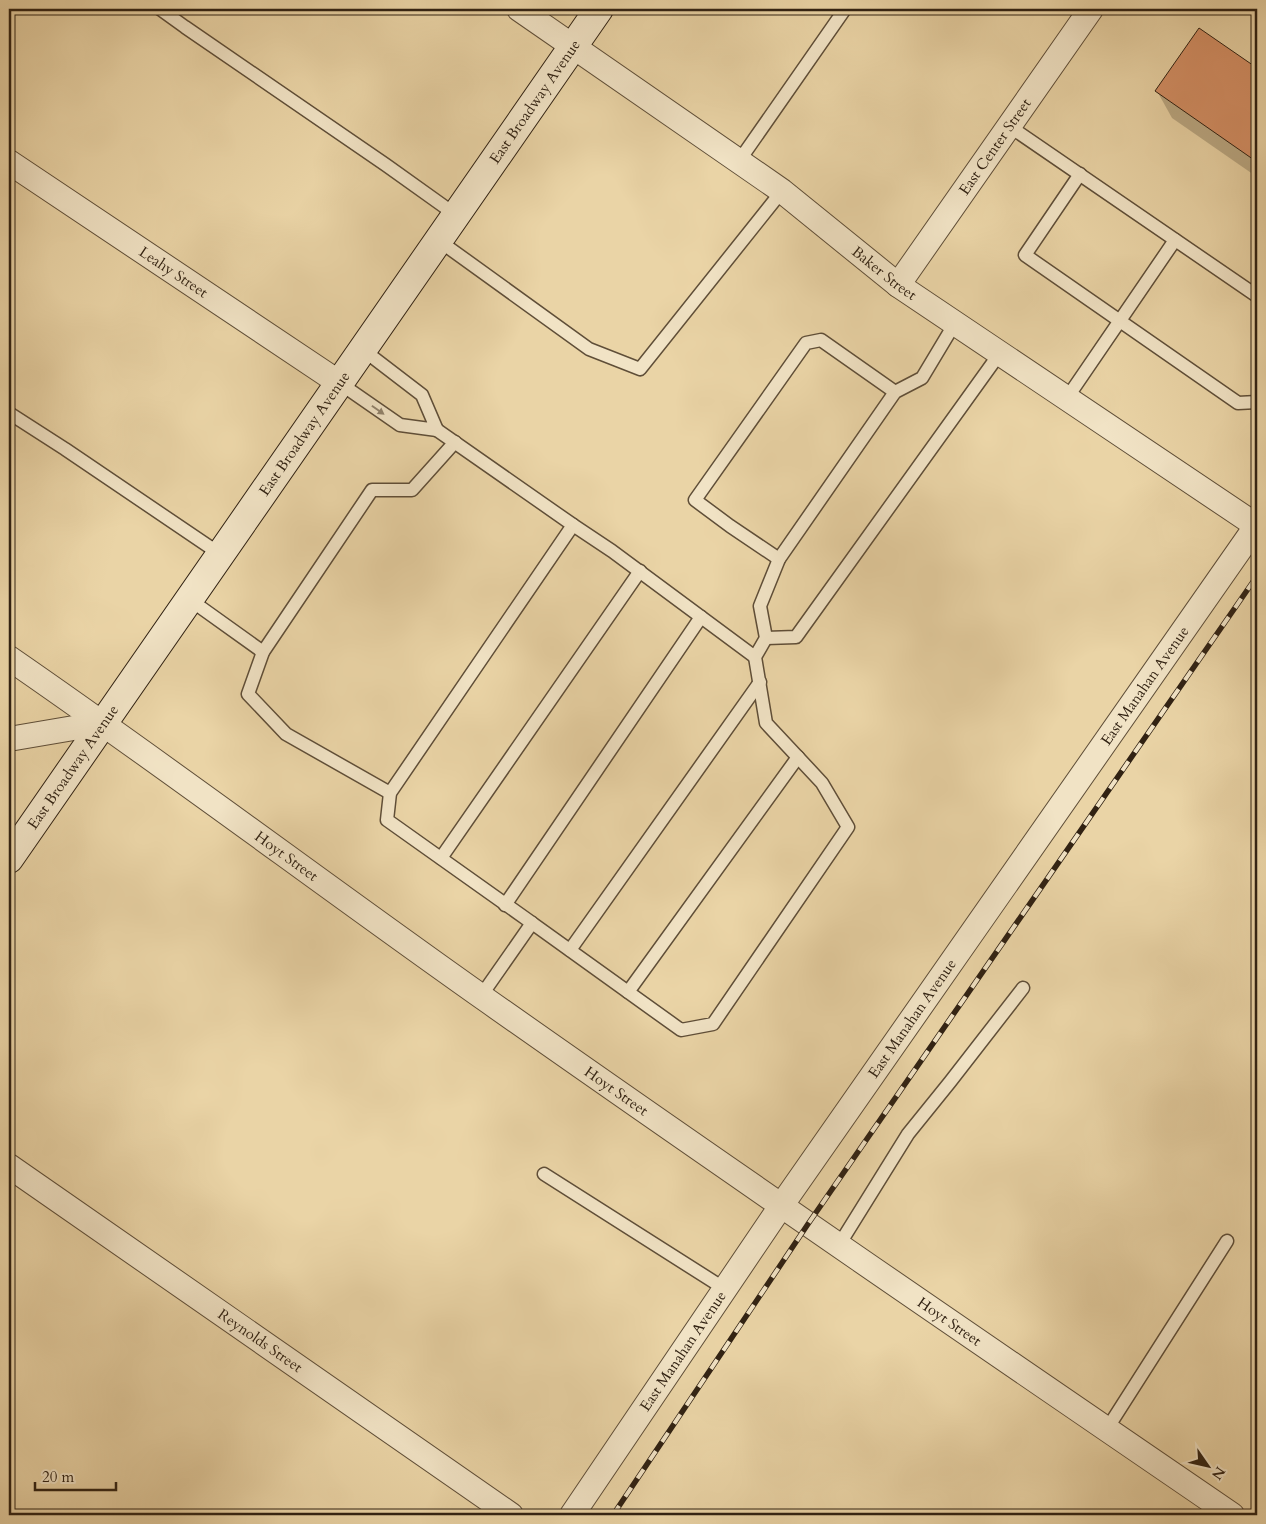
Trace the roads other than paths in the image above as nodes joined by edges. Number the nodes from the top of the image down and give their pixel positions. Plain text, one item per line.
1 (160, 9) edge
2 (519, 9) edge
3 (599, 9) edge
4 (845, 9) edge
5 (1091, 9) edge
6 (574, 46) junction
7 (1009, 126) junction
8 (739, 161) junction
9 (9, 162) edge
10 (1080, 174) junction
11 (782, 192) junction
12 (456, 215) junction
13 (438, 240) junction
14 (1175, 240) junction
15 (898, 285) junction
16 (1257, 296) edge
17 (1120, 321) junction
18 (956, 323) junction
19 (362, 349) junction
20 (1000, 353) junction
21 (338, 382) junction
22 (895, 392) junction
23 (1067, 398) junction
24 (1257, 402) edge
25 (9, 413) edge
26 (438, 430) junction
27 (455, 442) junction
28 (573, 525) junction
29 (1257, 525) edge
30 (220, 554) junction
31 (779, 559) junction
32 (640, 571) junction
33 (189, 599) junction
34 (701, 617) junction
35 (766, 638) junction
36 (263, 652) junction
37 (756, 657) junction
38 (9, 658) edge
39 (760, 682) junction
40 (103, 723) junction
41 (9, 739) edge
42 (798, 757) junction
43 (390, 793) junction
44 (441, 858) junction
45 (9, 859) edge
46 (505, 905) junction
47 (532, 923) junction
48 (570, 950) junction
49 (1023, 988) dead end
50 (628, 992) junction
51 (481, 996) junction
52 (9, 1166) edge
53 (544, 1174) dead end
54 (782, 1206) junction
55 (1227, 1241) dead end
56 (839, 1246) junction
57 (725, 1289) junction
58 (1107, 1429) junction
59 (511, 1515) edge
60 (572, 1515) edge
61 (1232, 1515) edge

1 - 12 lane
2 - 6 street, Baker Street
3 - 6 street, East Broadway Avenue
4 - 8 lane
5 - 7 street, East Center Street
6 - 8 street, Baker Street
6 - 12 street, East Broadway Avenue
7 - 10 lane
7 - 15 street, East Center Street
8 - 11 street, Baker Street
9 - 21 street, Leahy Street
10 - 14 lane
10 - 17 lane
11 - 13 lane
11 - 15 street, Baker Street
12 - 13 street, East Broadway Avenue
13 - 19 street, East Broadway Avenue
14 - 16 lane
14 - 17 lane
15 - 18 street, Baker Street
17 - 23 lane
17 - 24 lane
18 - 20 street, Baker Street
18 - 22 lane
19 - 21 street, East Broadway Avenue
19 - 26 lane
20 - 23 street, Baker Street
20 - 35 lane
21 -> 26 lane
21 - 30 street, East Broadway Avenue
22 - 31 lane
22 - 31 lane
23 - 29 street, Baker Street
25 - 30 lane
26 - 27 lane
27 - 28 lane
27 - 36 lane
28 - 32 lane
28 - 43 lane
29 - 54 street, East Manahan Avenue
30 - 33 street, East Broadway Avenue
31 - 35 lane
32 - 34 lane
32 - 44 lane
33 - 36 lane
33 - 40 street, East Broadway Avenue
34 - 37 lane
34 - 46 lane
35 - 37 lane
36 - 43 lane
37 - 39 lane
38 - 40 street, Hoyt Street
39 - 42 lane
39 - 48 lane
40 - 41 street
40 - 45 street, East Broadway Avenue
40 - 51 street, Hoyt Street
42 - 50 lane
42 - 50 lane
43 - 44 lane
44 - 46 lane
46 - 47 lane
47 - 48 lane
47 - 51 lane
48 - 50 lane
49 - 56 lane
51 - 54 street, Hoyt Street
52 - 59 street, Reynolds Street
53 - 57 lane
54 - 56 street, Hoyt Street
54 - 57 street, East Manahan Avenue
55 - 58 lane
56 - 58 street, Hoyt Street
57 - 60 street, East Manahan Avenue
58 - 61 street, Hoyt Street

